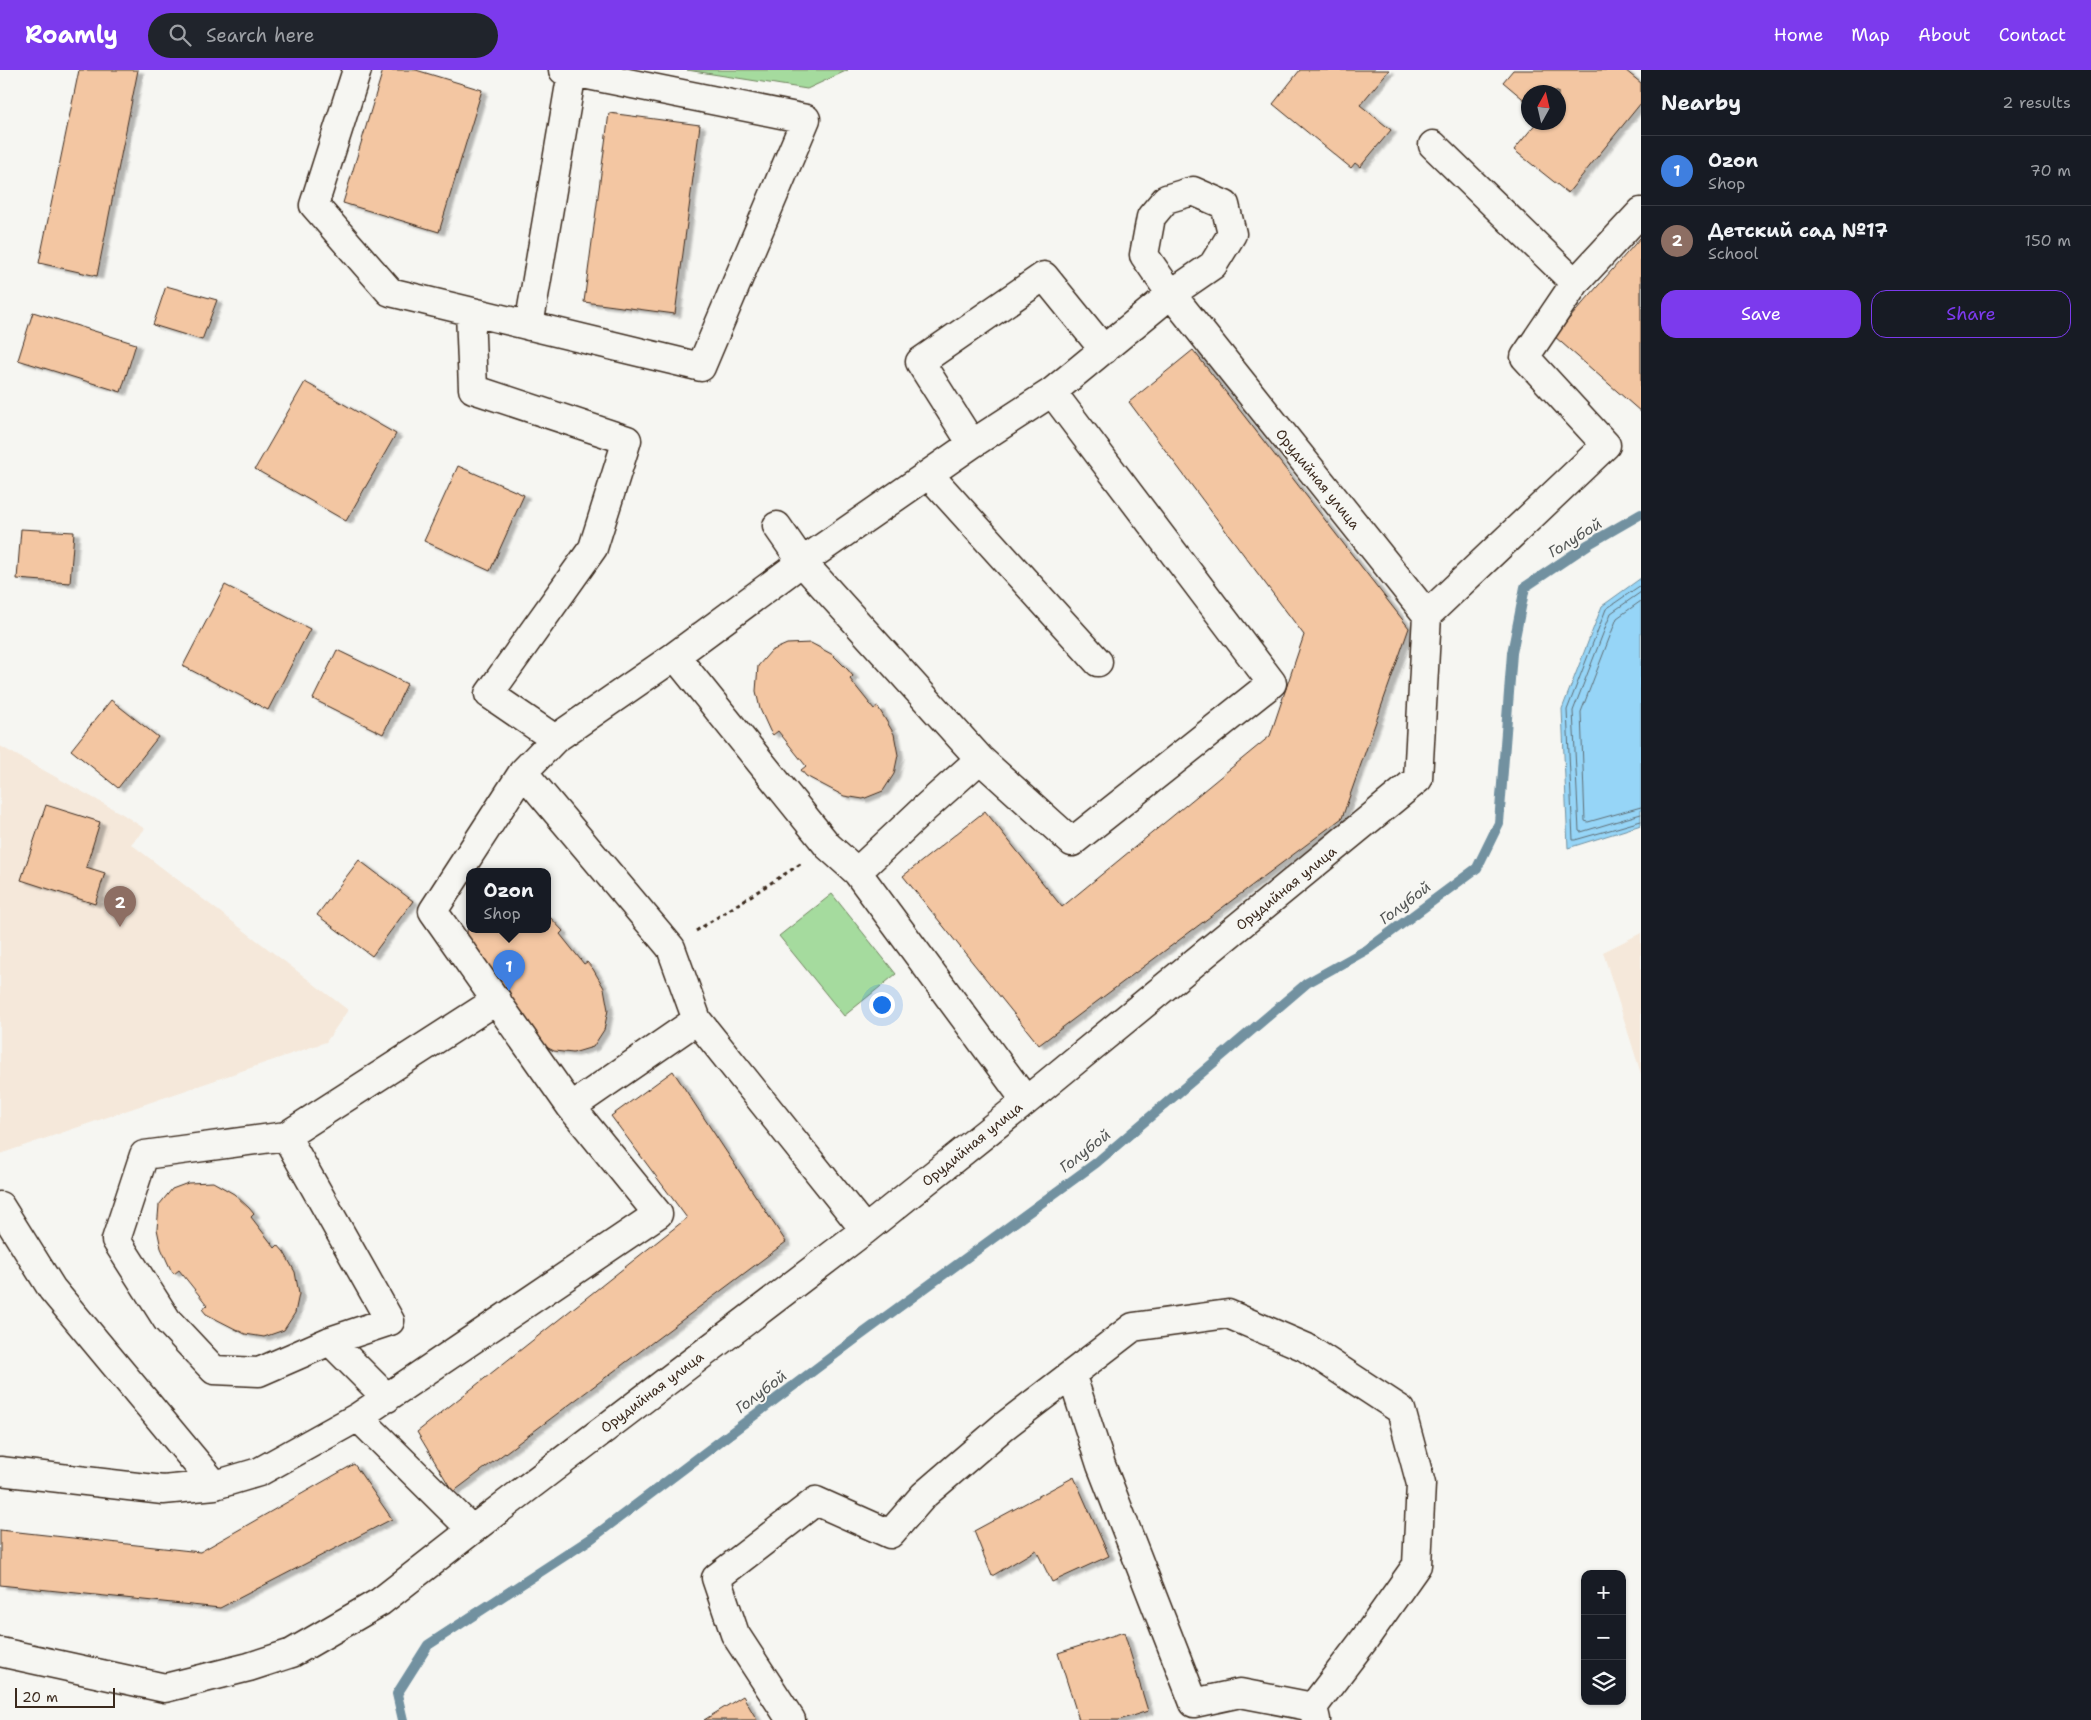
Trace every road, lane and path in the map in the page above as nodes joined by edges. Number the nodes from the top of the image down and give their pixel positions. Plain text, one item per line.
1 (357, 70) edge
2 (567, 71) edge
3 (1434, 145) dead end
4 (1641, 212) edge
5 (1575, 283) junction
6 (470, 312) junction
7 (529, 326) junction
8 (1104, 350) junction
9 (1052, 392) junction
10 (972, 444) junction
11 (930, 476) junction
12 (777, 526) dead end
13 (802, 562) junction
14 (1427, 615) junction
15 (675, 656) junction
16 (1098, 662) dead end
17 (555, 739) junction
18 (980, 759) junction
19 (523, 772) junction
20 (828, 846) junction
21 (857, 872) junction
22 (671, 948) junction
23 (497, 1000) junction
24 (697, 1020) junction
25 (1026, 1101) junction
26 (571, 1107) junction
27 (286, 1136) junction
28 (0, 1206) edge
29 (865, 1230) junction
30 (330, 1341) junction
31 (1072, 1376) junction
32 (387, 1398) junction
33 (358, 1417) junction
34 (0, 1471) edge
35 (215, 1484) junction
36 (472, 1530) junction
37 (0, 1652) edge
38 (1315, 1714) edge
39 (791, 1720) edge

1 - 6 street
2 - 7 street
2 - 7 street
3 - 5 street
4 - 5 street
5 - 14 street
6 - 7 street
6 - 17 street
8 - 9 street
8 - 10 street
8 - 14 street, Орудийная улица
9 - 10 street
9 - 18 street
10 - 11 street
11 - 13 street
11 - 16 street
12 - 13 street
13 - 15 street
13 - 18 street
14 - 25 street, Орудийная улица
15 - 17 street
15 - 20 street
17 - 19 street
18 - 21 street
19 - 22 street
19 - 23 street
20 - 21 street
20 - 22 path
21 - 25 street
22 - 24 street
23 - 26 street
23 - 27 street
24 - 26 street
24 - 29 street
25 - 29 street, Орудийная улица
26 - 32 street
27 - 30 street
27 - 30 street
28 - 35 street
29 - 36 street, Орудийная улица
30 - 32 street
31 - 38 street
31 - 38 street
31 - 39 street
32 - 33 street
33 - 35 street
33 - 36 street
34 - 35 street
36 - 37 street, Орудийная улица

